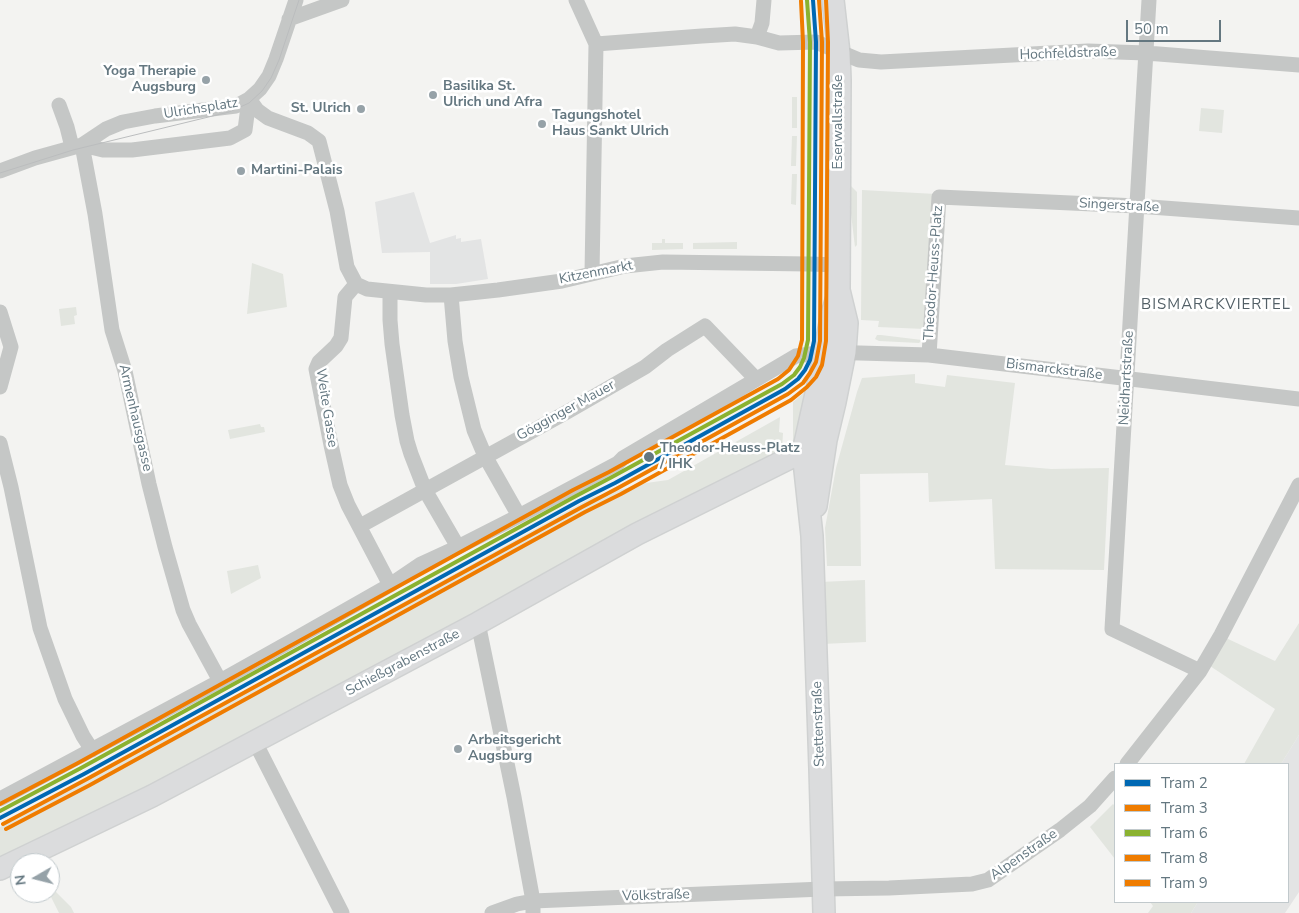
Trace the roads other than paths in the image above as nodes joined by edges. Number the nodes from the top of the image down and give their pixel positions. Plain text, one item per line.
1 (342, 0) edge
2 (576, 0) edge
3 (764, 0) edge
4 (833, 0) edge
5 (1149, 0) edge
6 (290, 1) edge
7 (289, 19) junction
8 (757, 37) junction
9 (596, 44) junction
10 (839, 53) junction
11 (1146, 53) junction
12 (1299, 65) edge
13 (249, 99) junction
14 (59, 105) dead end
15 (77, 146) junction
16 (0, 171) edge
17 (939, 197) joint
18 (1137, 206) junction
19 (1299, 218) edge
20 (839, 265) junction
21 (592, 273) junction
22 (356, 284) junction
23 (390, 292) junction
24 (451, 295) junction
25 (0, 312) edge
26 (835, 352) junction
27 (929, 355) junction
28 (1127, 378) junction
29 (756, 379) junction
30 (0, 387) edge
31 (1299, 399) edge
32 (826, 440) junction
33 (0, 443) edge
34 (803, 452) junction
35 (485, 456) junction
36 (1299, 486) edge
37 (425, 490) junction
38 (519, 516) junction
39 (360, 526) junction
40 (812, 536) junction
41 (458, 547) junction
42 (390, 585) junction
43 (478, 623) junction
44 (1200, 671) junction
45 (220, 681) junction
46 (255, 742) junction
47 (92, 750) junction
48 (1128, 763) edge
49 (1114, 779) edge
50 (0, 799) edge
51 (0, 869) edge
52 (822, 889) junction
53 (533, 907) edge
54 (342, 913) edge
55 (492, 913) edge
56 (824, 913) edge

1 - 7 street
2 - 9 street
3 - 8 street
4 - 10 main road, Eserwallstraße
5 - 11 street, Neidhartstraße
6 - 7 street
7 - 13 street
8 - 9 street, Hochfeldstraße
8 - 10 street, Hochfeldstraße
9 - 21 street
10 - 11 street, Hochfeldstraße
10 - 20 main road, Eserwallstraße
11 - 12 street, Hochfeldstraße
11 - 18 street, Neidhartstraße
13 - 15 street, Ulrichsplatz
13 - 15 street, Ulrichsplatz
13 - 22 street
14 - 15 street, Armenhausgasse
15 - 16 street
15 - 45 street, Armenhausgasse
17 - 18 street, Singerstraße
17 - 27 street, Theodor-Heuss-Platz
18 - 19 street, Singerstraße
18 - 28 street, Neidhartstraße
20 - 21 street, Kitzenmarkt
20 - 26 main road
21 - 24 street, Kitzenmarkt
22 - 23 street, Kitzenmarkt
22 - 39 street, Weite Gasse
23 - 24 street, Kitzenmarkt
23 - 37 street
24 - 35 street
25 - 30 street
26 - 27 street, Theodor-Heuss-Platz
26 - 29 street, Theodor-Heuss-Platz
26 - 32 main road
26 - 34 main road
27 - 28 street, Bismarckstraße
28 - 31 street, Bismarckstraße
28 - 44 street, Neidhartstraße
29 - 35 street, Gögginger Mauer
29 - 38 street, Theodor-Heuss-Platz
32 - 34 main road
32 - 40 main road, Stettenstraße
33 - 47 street
34 - 40 main road, Stettenstraße
34 - 43 main road, Schießgrabenstraße
35 - 37 street, Gögginger Mauer
35 - 38 street
36 - 44 street
37 - 39 street, Gögginger Mauer
37 - 41 street
38 - 41 street, Theodor-Heuss-Platz
39 - 42 street, Weite Gasse
40 - 52 main road, Stettenstraße
41 - 42 street, Theodor-Heuss-Platz
42 - 45 street, Theodor-Heuss-Platz
43 - 46 main road, Schießgrabenstraße
43 - 53 street
44 - 48 street
45 - 47 street, Theodor-Heuss-Platz
46 - 51 main road, Schießgrabenstraße
46 - 54 street
47 - 50 street, Theodor-Heuss-Platz
49 - 52 street, Alpenstraße
52 - 53 street, Völkstraße
52 - 56 main road, Stettenstraße
53 - 55 street, Völkstraße

